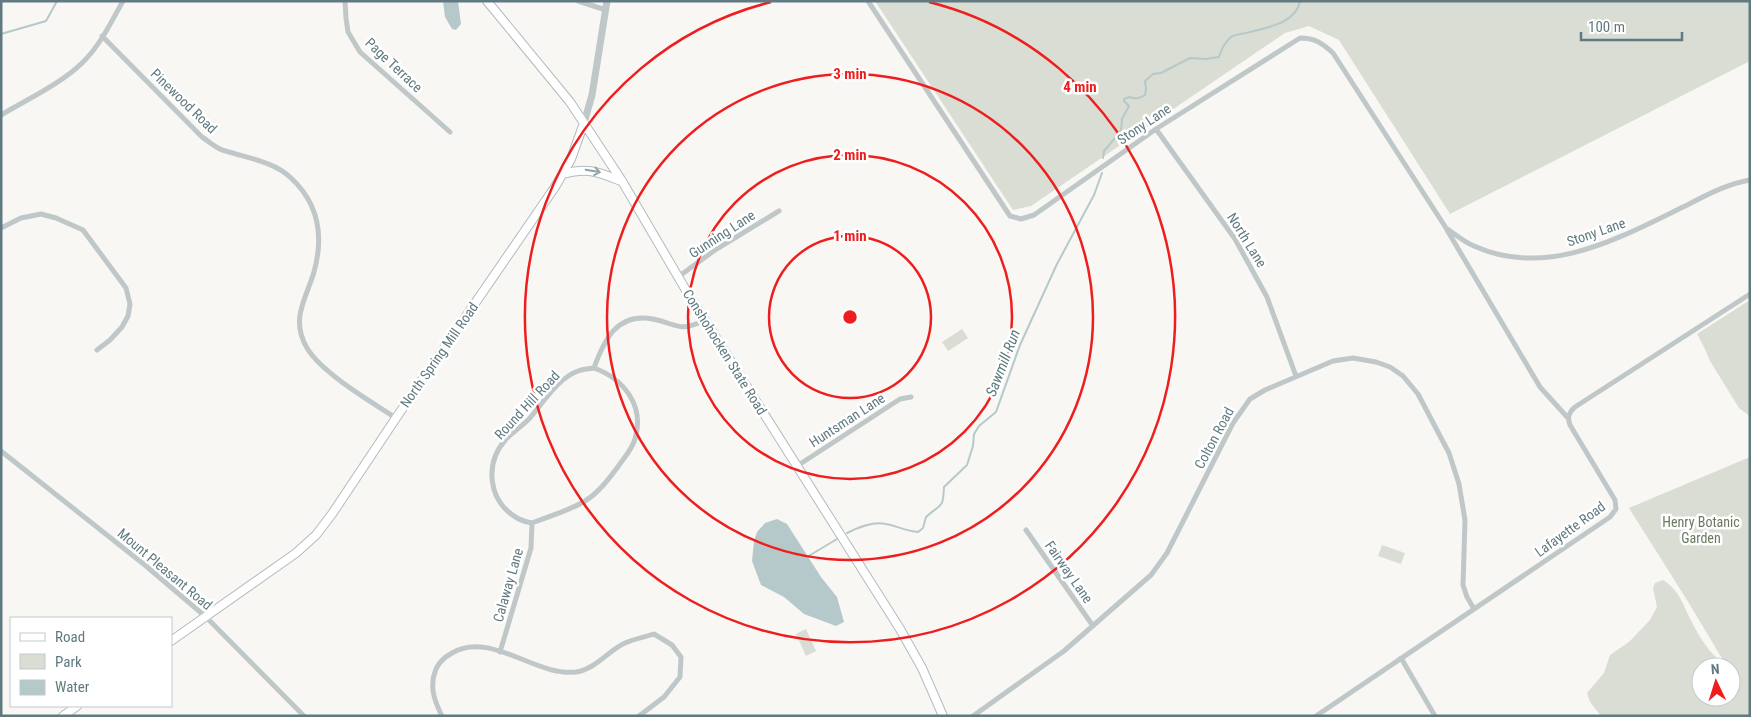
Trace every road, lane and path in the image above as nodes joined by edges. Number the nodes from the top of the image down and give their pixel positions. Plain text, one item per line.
1 (123, 1) edge
2 (345, 1) edge
3 (487, 1) edge
4 (578, 1) edge
5 (607, 1) edge
6 (868, 1) edge
7 (606, 10) junction
8 (102, 36) junction
9 (1, 115) edge
10 (584, 122) junction
11 (1156, 128) junction
12 (450, 132) dead end
13 (563, 174) junction
14 (1750, 180) edge
15 (622, 181) junction
16 (779, 211) dead end
17 (1, 228) edge
18 (1446, 228) junction
19 (678, 278) junction
20 (1750, 294) edge
21 (705, 320) junction
22 (97, 350) dead end
23 (594, 368) junction
24 (1296, 376) junction
25 (911, 396) dead end
26 (396, 418) junction
27 (1568, 418) junction
28 (1, 450) edge
29 (797, 466) junction
30 (532, 523) junction
31 (1026, 530) dead end
32 (1474, 609) junction
33 (206, 617) junction
34 (1093, 626) junction
35 (172, 640) edge
36 (500, 652) junction
37 (1401, 658) junction
38 (76, 707) edge
39 (63, 716) edge
40 (304, 716) edge
41 (442, 716) edge
42 (639, 716) edge
43 (942, 716) edge
44 (974, 716) edge
45 (1316, 716) edge
46 (1436, 716) edge

1 - 8 street
2 - 12 street, Page Terrace
3 - 10 main road, Conshohocken State Road
4 - 7 street
5 - 7 street, North Spring Mill Road
6 - 11 street, Stony Lane
7 - 10 street, North Spring Mill Road
8 - 9 street
8 - 26 street, Pinewood Road
10 - 13 main road, North Spring Mill Road
10 - 15 main road, Conshohocken State Road
11 - 18 street, Stony Lane
11 - 24 street, North Lane
13 -> 15 main road
13 - 26 main road, North Spring Mill Road
14 - 18 street, Stony Lane
15 - 19 main road, Conshohocken State Road
16 - 19 street, Gunning Lane
17 - 22 street
18 - 27 street, Stony Lane
19 - 21 main road, Conshohocken State Road
20 - 27 street
21 - 23 street
21 - 29 main road, Conshohocken State Road
23 - 30 street, Round Hill Road
23 - 30 street
24 - 32 street, Colton Road
24 - 34 street, Colton Road
25 - 29 street, Huntsman Lane
26 - 33 main road, North Spring Mill Road
27 - 32 street, Lafayette Road
28 - 33 street, Mount Pleasant Road
29 - 43 main road, Conshohocken State Road
30 - 36 street, Calaway Lane
31 - 34 street, Fairway Lane
32 - 37 street, Lafayette Road
33 - 35 main road, North Spring Mill Road
33 - 40 street, Mount Pleasant Road
34 - 44 street, Colton Road
36 - 41 street
36 - 42 street
37 - 45 street, Lafayette Road
37 - 46 street
38 - 39 main road

